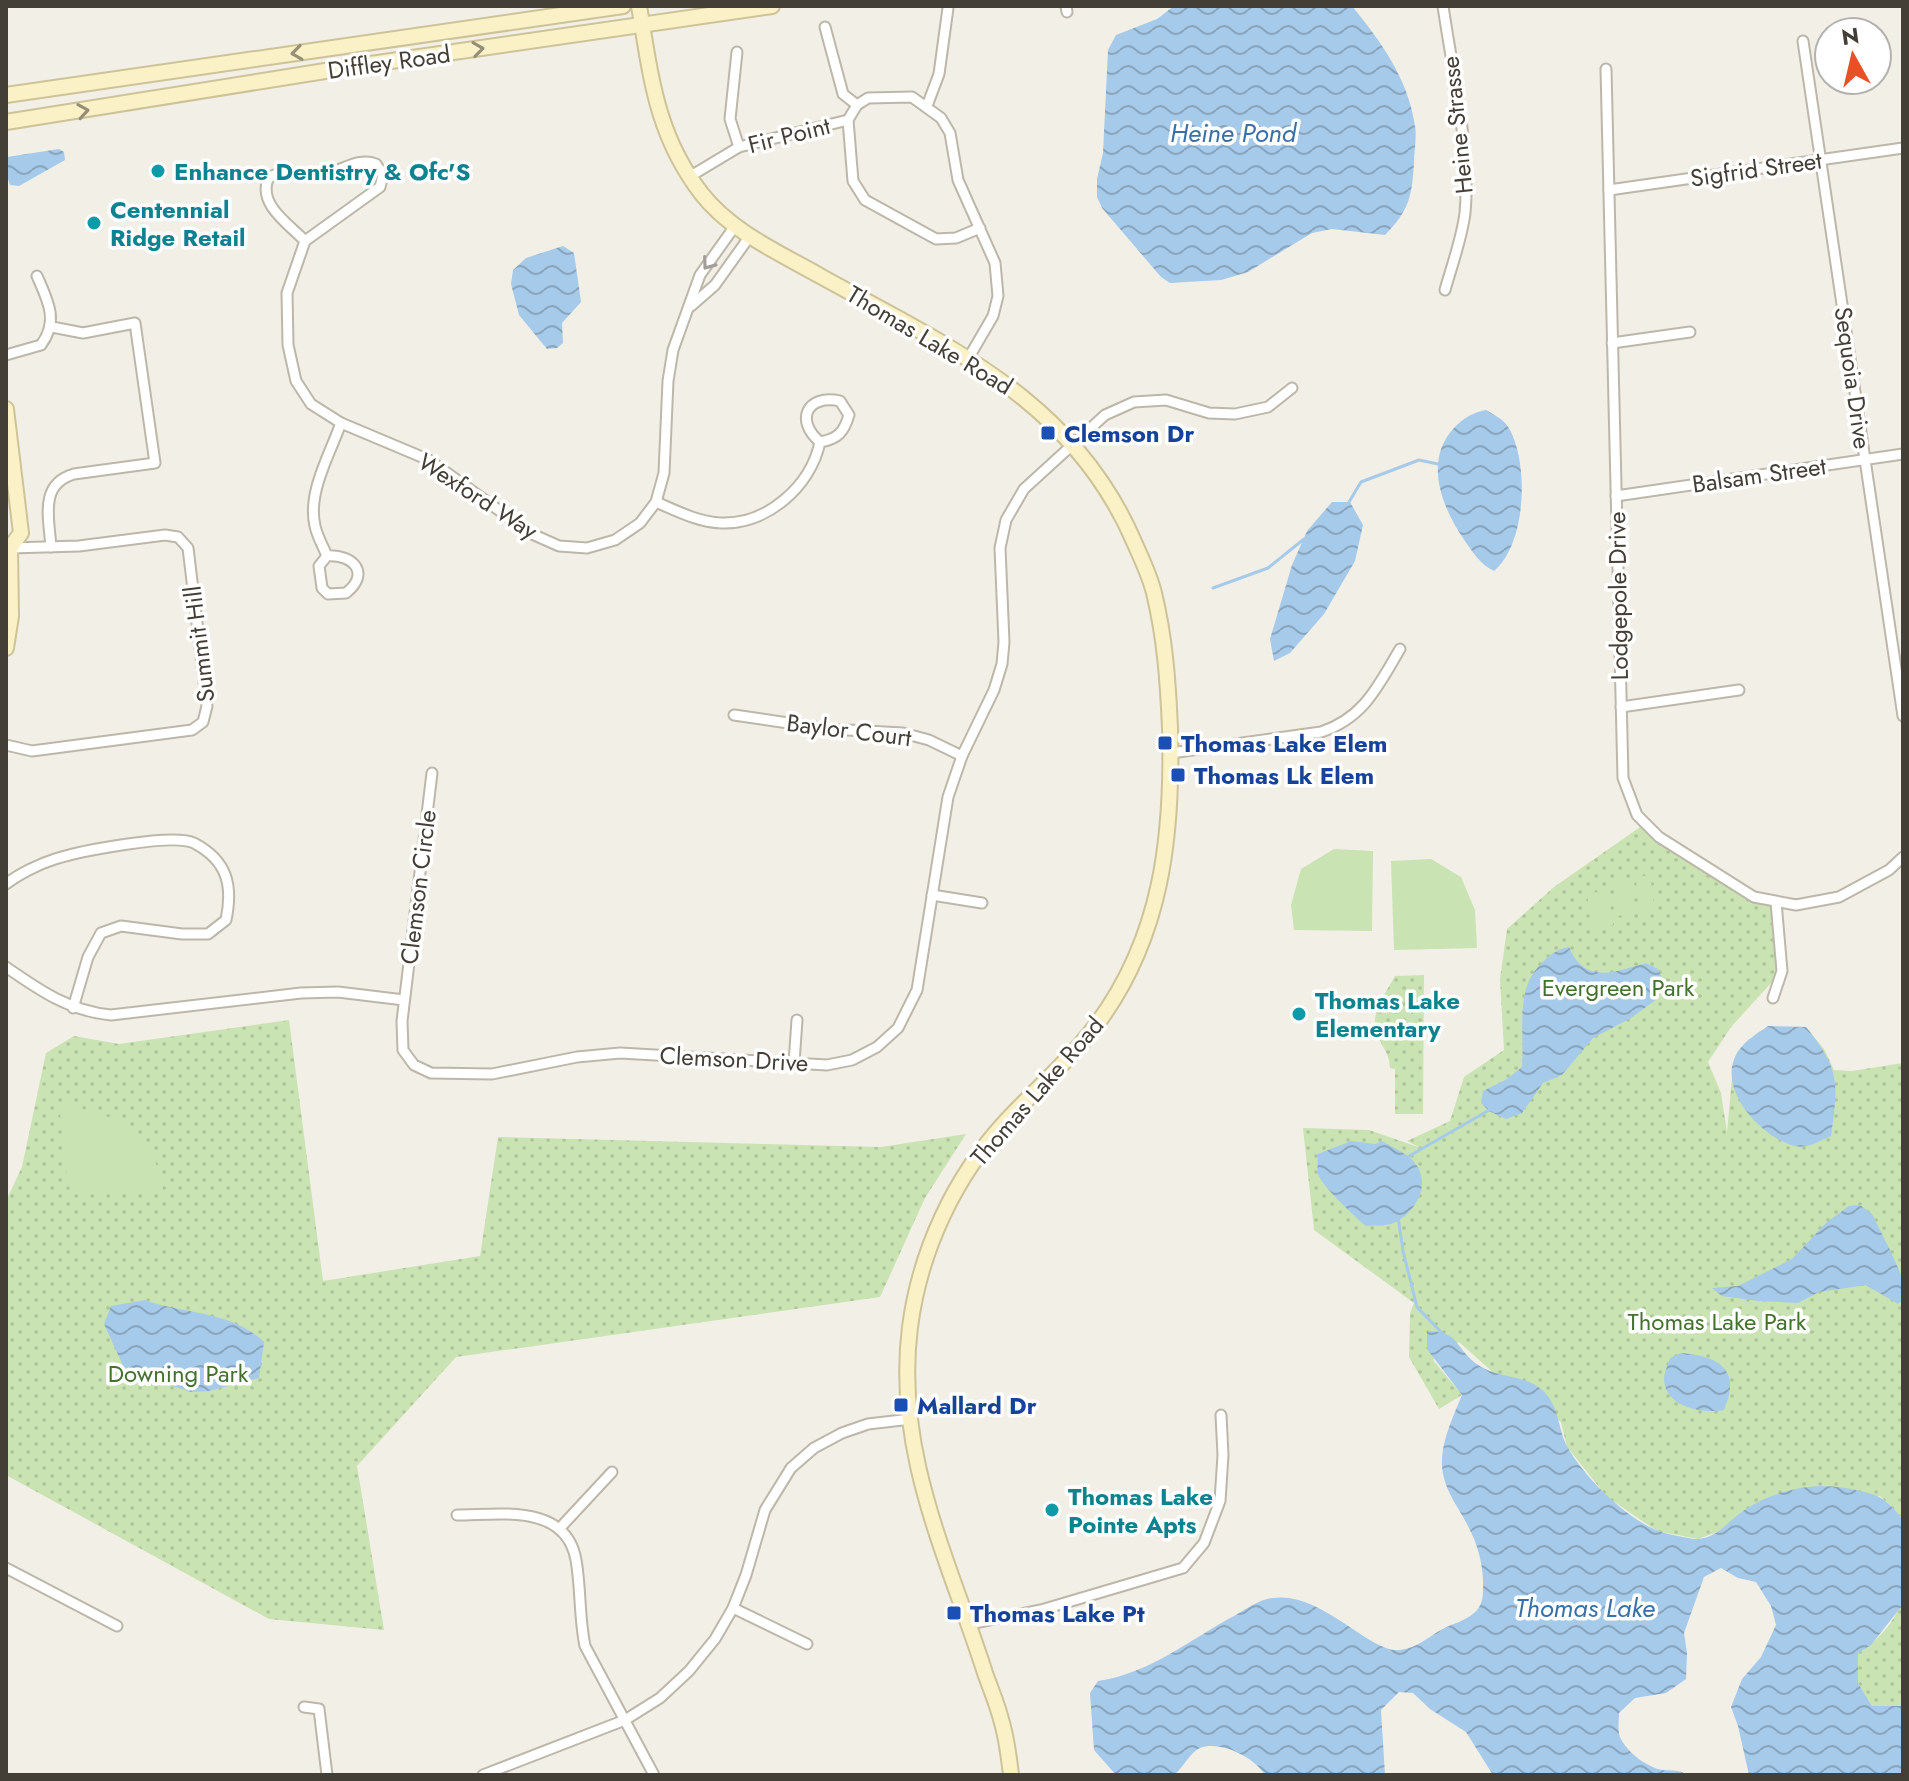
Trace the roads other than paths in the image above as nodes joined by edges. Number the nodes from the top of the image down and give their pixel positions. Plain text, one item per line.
1 (623, 6) edge
2 (639, 6) edge
3 (772, 6) edge
4 (1443, 6) edge
5 (948, 8) edge
6 (642, 25) junction
7 (825, 27) dead end
8 (1803, 41) dead end
9 (737, 52) dead end
10 (1606, 69) dead end
11 (6, 95) edge
12 (857, 105) junction
13 (927, 106) junction
14 (848, 120) junction
15 (6, 122) edge
16 (739, 147) junction
17 (1903, 148) edge
18 (1820, 160) junction
19 (689, 177) junction
20 (1609, 190) junction
21 (735, 226) junction
22 (980, 228) junction
23 (750, 236) junction
24 (305, 241) junction
25 (37, 276) dead end
26 (1445, 290) dead end
27 (691, 306) junction
28 (52, 327) junction
29 (1690, 332) dead end
30 (1612, 343) junction
31 (6, 355) edge
32 (968, 359) junction
33 (1292, 388) dead end
34 (6, 409) edge
35 (341, 423) junction
36 (820, 442) junction
37 (1073, 443) junction
38 (1903, 454) edge
39 (1865, 460) junction
40 (1616, 496) junction
41 (656, 502) junction
42 (8, 545) edge
43 (51, 547) junction
44 (327, 556) junction
45 (6, 648) edge
46 (1400, 649) dead end
47 (1739, 690) dead end
48 (1621, 707) junction
49 (734, 715) dead end
50 (1903, 716) edge
51 (6, 745) edge
52 (1171, 753) junction
53 (962, 756) junction
54 (432, 773) dead end
55 (1903, 857) edge
56 (6, 884) edge
57 (932, 895) junction
58 (1776, 902) junction
59 (982, 903) dead end
60 (6, 967) edge
61 (1773, 998) dead end
62 (404, 1000) junction
63 (73, 1008) junction
64 (797, 1020) dead end
65 (794, 1063) junction
66 (1221, 1415) dead end
67 (911, 1419) junction
68 (612, 1472) dead end
69 (457, 1515) dead end
70 (559, 1529) junction
71 (6, 1568) edge
72 (733, 1608) junction
73 (969, 1624) junction
74 (117, 1626) dead end
75 (807, 1644) dead end
76 (304, 1707) dead end
77 (625, 1720) junction
78 (327, 1775) edge
79 (483, 1775) edge
80 (654, 1775) edge
81 (1011, 1775) edge

1 -> 11 street, Diffley Road
2 - 6 street, Thomas Lake Road
3 - 6 street, Diffley Road
4 - 26 street, Heine Strasse
5 - 13 street
15 -> 6 street, Diffley Road
6 - 19 street, Thomas Lake Road
7 - 12 street
8 - 18 street, Sequoia Drive
9 - 16 street
10 - 20 street, Lodgepole Drive
12 - 13 street
12 - 14 street
13 - 22 street
14 - 16 street, Fir Point
14 - 22 street
16 - 19 street, Fir Point
17 - 18 street, Sigfrid Street
18 - 20 street, Sigfrid Street
18 - 39 street, Sequoia Drive
19 - 21 street, Thomas Lake Road
20 - 30 street, Lodgepole Drive
21 - 23 street, Thomas Lake Road
21 -> 27 street
22 - 32 street
23 - 27 street
23 - 32 street, Thomas Lake Road
24 - 24 street
24 - 35 street, Wexford Way
25 - 28 street
27 - 41 street
28 - 31 street
28 - 43 street
29 - 30 street
30 - 40 street, Lodgepole Drive
32 - 37 street, Thomas Lake Road
33 - 37 street, Clemson Drive
34 - 42 street
35 - 41 street, Wexford Way
35 - 44 street
36 - 36 street
36 - 41 street
37 - 52 street, Thomas Lake Road
37 - 53 street, Clemson Drive
38 - 39 street, Balsam Street
39 - 40 street, Balsam Street
39 - 50 street, Sequoia Drive
40 - 48 street, Lodgepole Drive
42 - 43 street, Summit Hill
42 - 45 street
43 - 51 street, Summit Hill
44 - 44 street
46 - 52 street
47 - 48 street
48 - 58 street, Lodgepole Drive
49 - 53 street, Baylor Court
52 - 67 street, Thomas Lake Road
53 - 57 street, Clemson Drive
54 - 62 street, Clemson Circle
55 - 58 street, Lodgepole Drive
56 - 63 street
57 - 59 street
57 - 65 street, Clemson Drive
58 - 61 street
60 - 63 street
62 - 63 street
62 - 65 street, Clemson Drive
64 - 65 street
66 - 73 street
67 - 72 street
67 - 73 street, Thomas Lake Road
68 - 70 street
69 - 70 street
70 - 77 street
71 - 74 street
72 - 75 street
72 - 77 street
73 - 81 street, Thomas Lake Road
76 - 78 street
77 - 79 street
77 - 80 street

